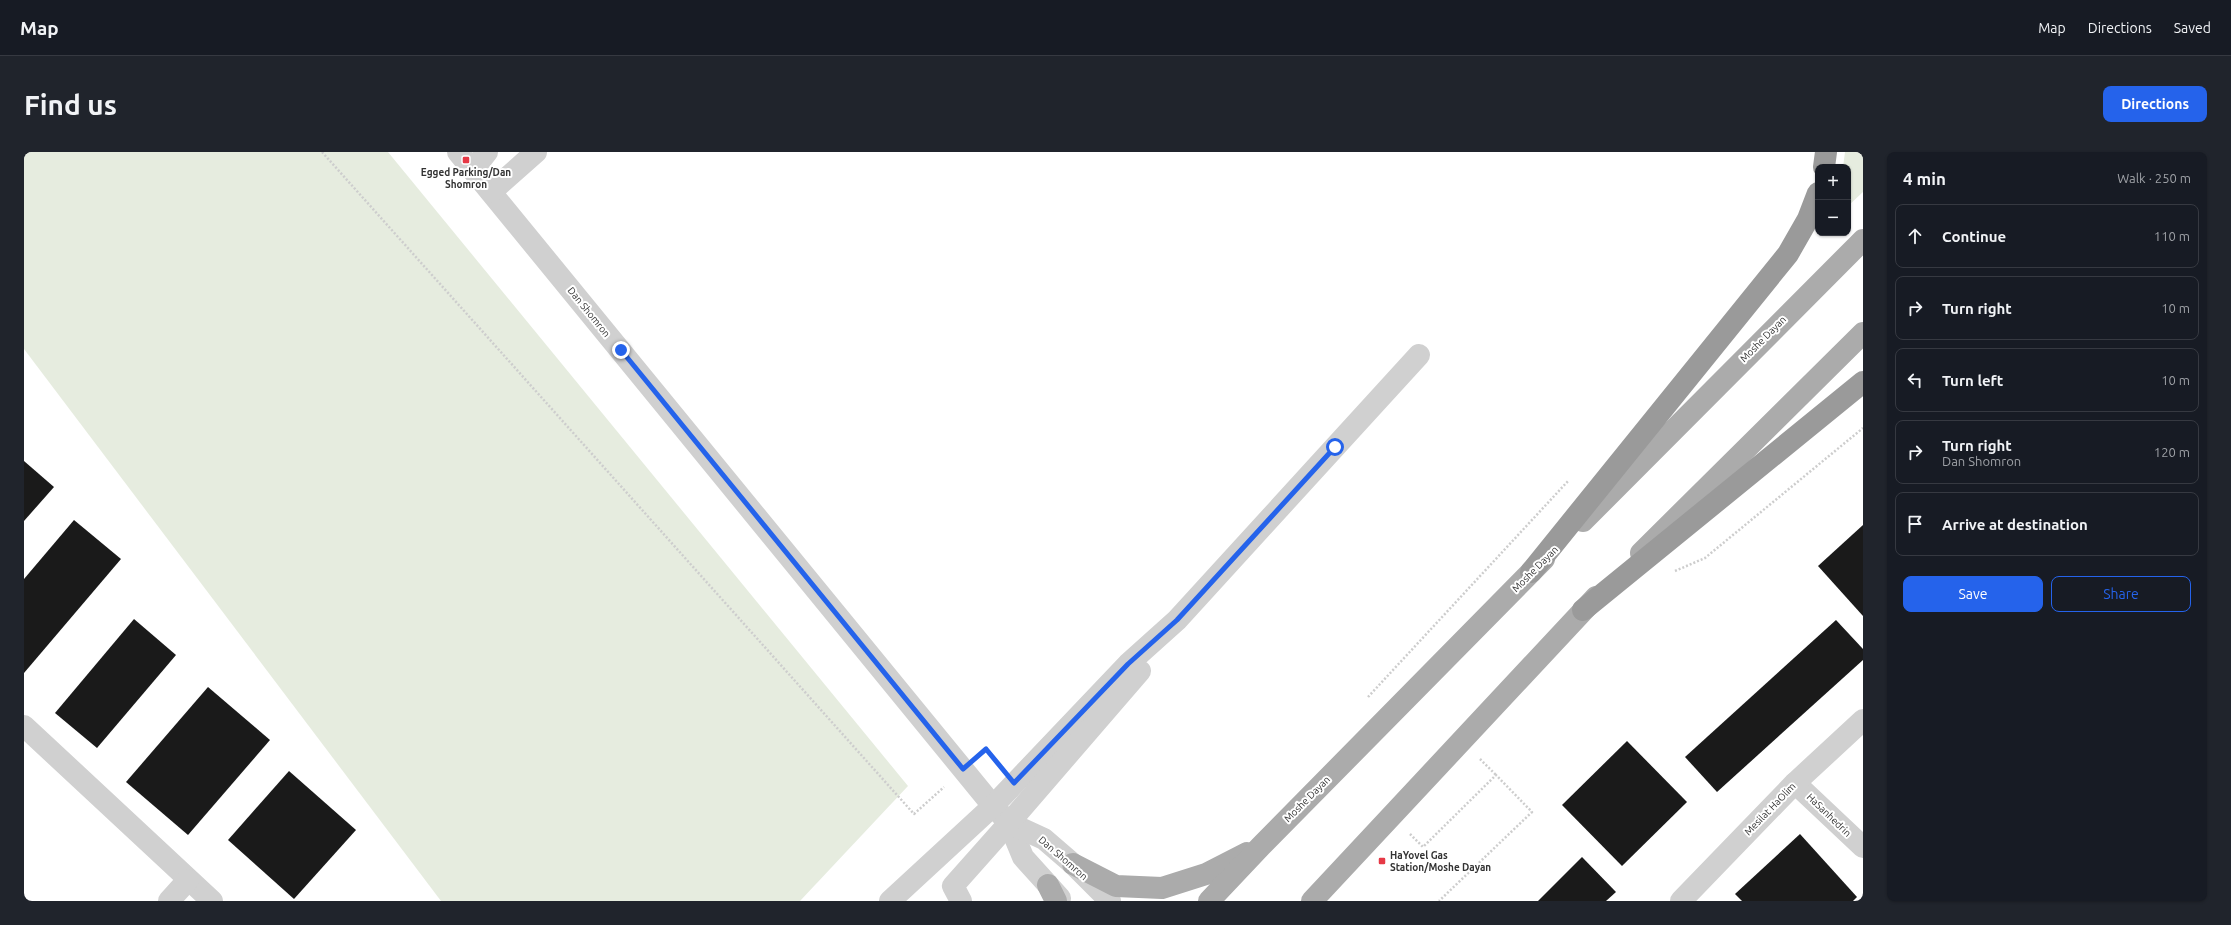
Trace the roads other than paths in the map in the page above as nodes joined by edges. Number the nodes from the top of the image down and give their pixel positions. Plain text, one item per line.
1 (458, 152) edge
2 (487, 152) edge
3 (536, 152) edge
4 (1826, 152) edge
5 (1824, 164) edge
6 (473, 170) junction
7 (491, 192) junction
8 (1815, 200) edge
9 (1863, 240) edge
10 (1863, 333) edge
11 (1419, 355) dead end
12 (1863, 382) edge
13 (1531, 572) junction
14 (1583, 610) junction
15 (1177, 620) junction
16 (1863, 720) edge
17 (24, 726) edge
18 (1795, 783) junction
19 (993, 806) junction
20 (1010, 824) junction
21 (1261, 846) junction
22 (1863, 847) edge
23 (1073, 864) junction
24 (188, 880) junction
25 (1052, 893) edge
26 (169, 901) edge
27 (212, 901) edge
28 (890, 901) edge
29 (961, 901) edge
30 (1063, 901) edge
31 (1110, 901) edge
32 (1209, 901) edge
33 (1312, 901) edge
34 (1681, 901) edge

1 - 6 street, Dan Shomron
2 - 6 street
3 - 7 street
4 - 5 highway
6 - 7 street, Dan Shomron
7 - 19 street, Dan Shomron
8 - 13 highway
9 - 13 main road, Moshe Dayan
10 - 14 main road
11 - 15 street
12 - 14 highway
13 - 21 main road, Moshe Dayan
14 - 33 main road
15 - 19 street
15 - 20 street
16 - 18 street, Mesilat HaOlim
17 - 24 street
18 - 22 street, HaSanhedrin
18 - 34 street, Mesilat HaOlim
19 - 20 street, Dan Shomron
19 - 28 street
20 - 23 street, Dan Shomron
20 - 25 street, Dan Shomron
20 - 29 street
21 - 23 main road
21 - 32 main road, Moshe Dayan
23 - 31 street, Dan Shomron
24 - 26 street
24 - 27 street
25 - 30 street, Dan Shomron

